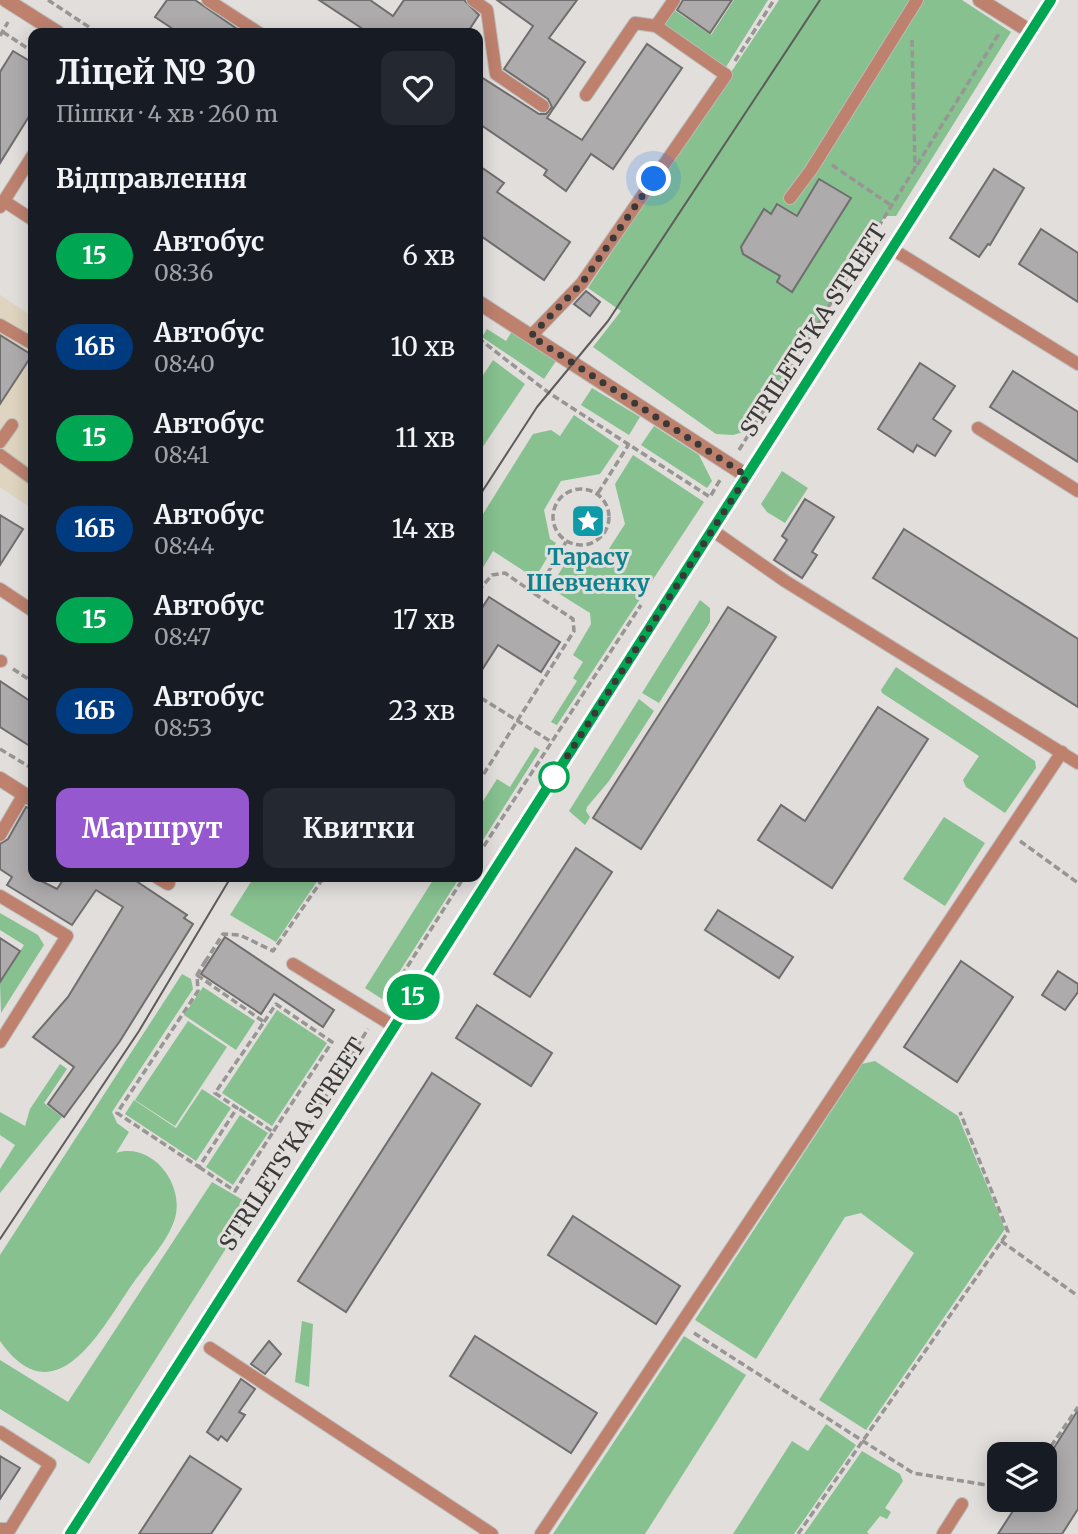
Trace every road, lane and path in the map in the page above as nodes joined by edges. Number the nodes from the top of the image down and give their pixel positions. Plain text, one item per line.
1 (6, 0) edge
2 (48, 0) edge
3 (208, 0) edge
4 (473, 0) edge
5 (674, 0) edge
6 (774, 0) edge
7 (980, 0) edge
8 (1051, 0) edge
9 (914, 5) edge
10 (11, 17) dead end
11 (1008, 18) junction
12 (656, 26) junction
13 (50, 28) edge
14 (90, 28) edge
15 (251, 28) edge
16 (1031, 32) junction
17 (1, 34) edge
18 (28, 49) edge
19 (726, 75) junction
20 (586, 95) dead end
21 (543, 106) dead end
22 (819, 156) junction
23 (28, 163) edge
24 (915, 170) junction
25 (790, 198) dead end
26 (2, 204) edge
27 (893, 207) junction
28 (28, 217) edge
29 (892, 249) junction
30 (483, 305) edge
31 (0, 325) edge
32 (531, 336) junction
33 (28, 341) edge
34 (483, 342) edge
35 (1078, 364) edge
36 (12, 425) dead end
37 (978, 428) dead end
38 (0, 442) edge
39 (629, 444) junction
40 (0, 455) edge
41 (729, 465) junction
42 (28, 476) edge
43 (747, 476) junction
44 (1078, 491) edge
45 (597, 493) junction
46 (710, 497) junction
47 (708, 504) dead end
48 (712, 530) junction
49 (566, 542) junction
50 (483, 584) edge
51 (0, 589) edge
52 (535, 594) junction
53 (647, 596) dead end
54 (28, 608) edge
55 (0, 661) edge
56 (28, 679) edge
57 (483, 699) edge
58 (516, 720) junction
59 (550, 741) junction
60 (0, 749) edge
61 (1062, 752) junction
62 (1078, 763) edge
63 (28, 766) edge
64 (483, 775) edge
65 (0, 779) edge
66 (28, 796) edge
67 (28, 798) edge
68 (1007, 831) junction
69 (0, 835) edge
70 (483, 847) edge
71 (321, 882) edge
72 (1078, 883) edge
73 (0, 896) edge
74 (293, 964) dead end
75 (197, 975) junction
76 (264, 1022) junction
77 (394, 1027) junction
78 (0, 1042) edge
79 (237, 1108) junction
80 (960, 1112) dead end
81 (273, 1132) junction
82 (199, 1167) junction
83 (1001, 1241) junction
84 (1078, 1296) edge
85 (680, 1324) junction
86 (209, 1348) dead end
87 (1078, 1407) edge
88 (0, 1432) edge
89 (863, 1441) junction
90 (1054, 1442) edge
91 (987, 1485) edge
92 (962, 1504) dead end
93 (10, 1531) edge
94 (70, 1534) edge
95 (492, 1534) edge
96 (541, 1534) edge
97 (798, 1534) edge
98 (943, 1534) edge

1 - 13 street
2 - 14 path
3 - 15 lane
4 - 21 lane
5 - 12 lane
6 - 19 path
7 - 11 street
8 - 16 main road, STRILETS'KA STREET
9 - 22 lane
9 - 24 path
10 - 17 path
11 - 16 street
11 - 24 path
12 - 19 lane
12 - 20 lane
16 - 29 main road, STRILETS'KA STREET
17 - 18 path
19 - 32 lane
22 - 25 lane
22 - 27 path
23 - 26 lane
24 - 27 path
26 - 28 lane
27 - 41 path
29 - 35 lane
29 - 43 main road, STRILETS'KA STREET
30 - 32 street
31 - 33 lane
32 - 41 street
34 - 39 path
36 - 38 lane
37 - 44 lane
39 - 45 path
39 - 46 path
40 - 42 lane
41 - 43 street
41 - 46 path
43 - 48 main road, STRILETS'KA STREET
45 - 49 path
45 - 49 path
46 - 47 path
48 - 61 lane
48 - 77 main road, STRILETS'KA STREET
49 - 52 path
50 - 52 path
51 - 54 lane
52 - 58 path
53 - 59 path
55 - 56 path
57 - 58 path
58 - 59 path
58 - 64 path
59 - 70 path
60 - 63 path
61 - 62 lane
61 - 68 lane
65 - 66 street
67 - 69 lane
68 - 72 path
68 - 85 lane
71 - 75 path
73 - 78 lane
74 - 77 lane
75 - 76 path
75 - 82 path
76 - 79 path
76 - 81 path
77 - 94 main road, STRILETS'KA STREET
79 - 81 path
79 - 82 path
80 - 83 path
81 - 82 path
83 - 84 path
83 - 89 path
85 - 89 path
85 - 96 lane
86 - 95 lane
87 - 90 path
88 - 93 lane
89 - 91 path
89 - 97 path
92 - 98 lane

